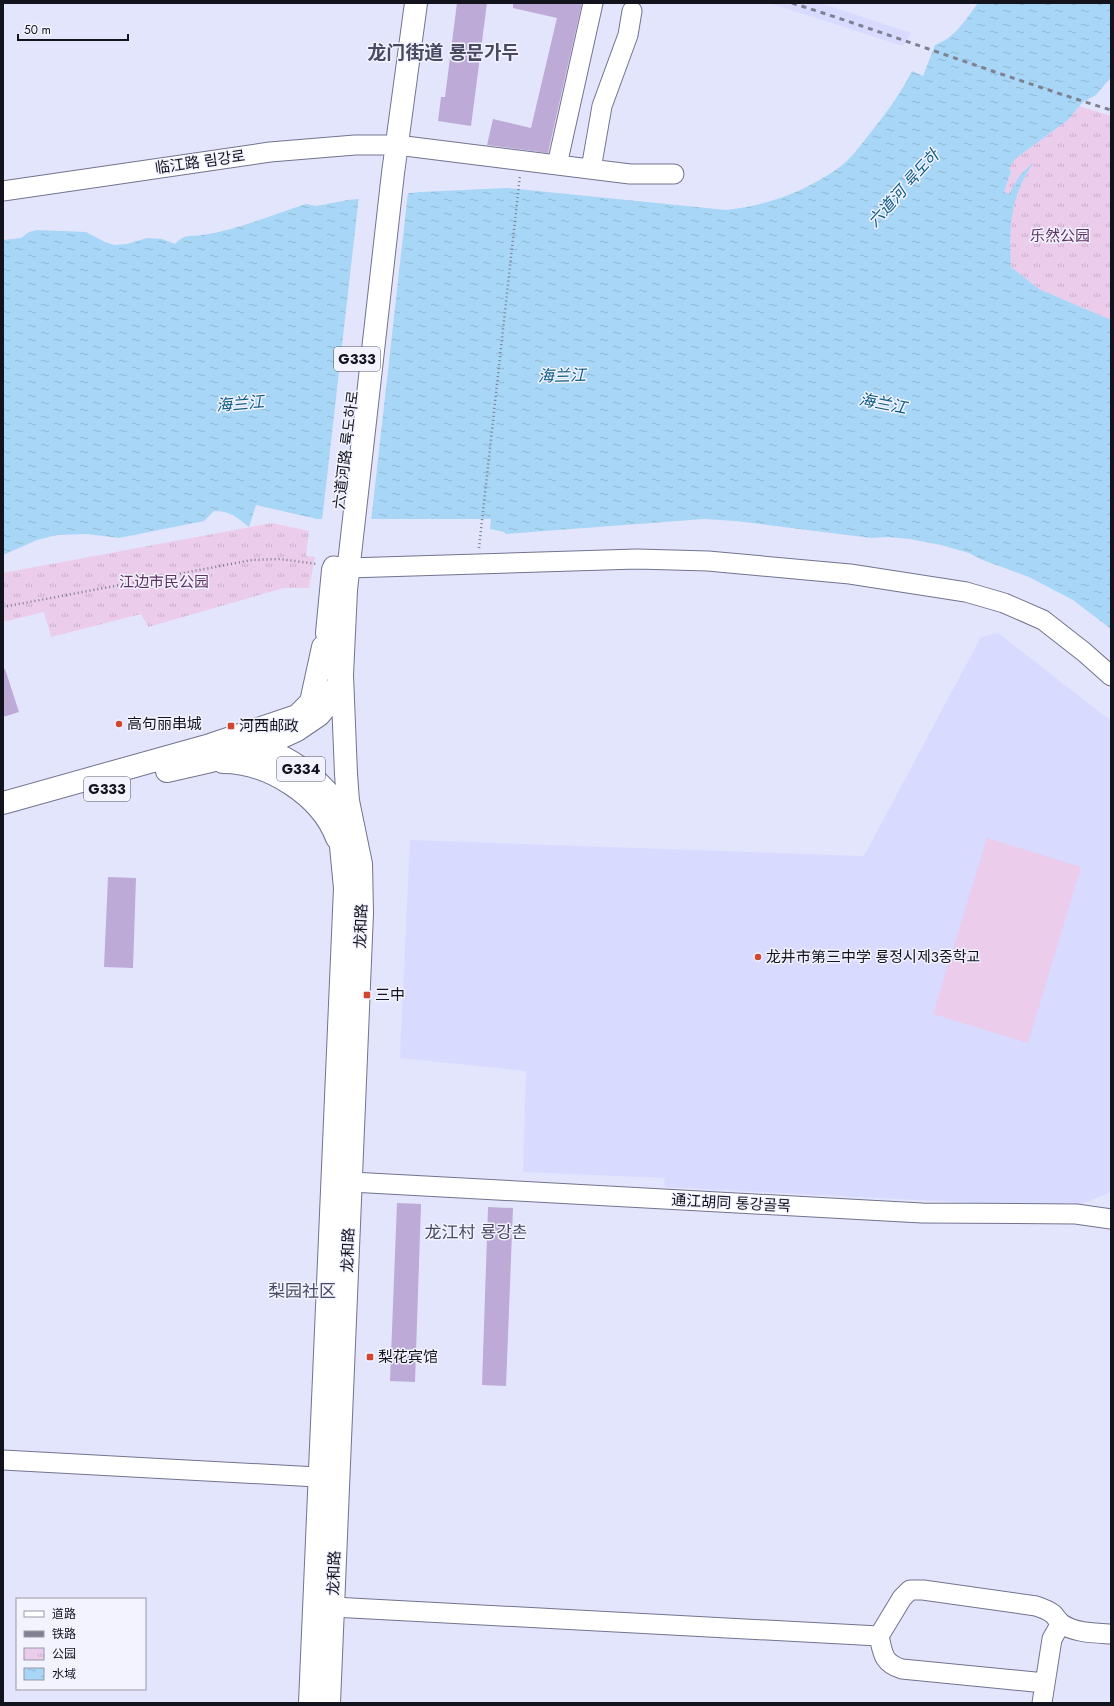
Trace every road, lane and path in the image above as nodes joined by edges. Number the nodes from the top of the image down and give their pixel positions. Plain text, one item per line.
1 (402, 3) edge
2 (416, 3) edge
3 (593, 3) edge
4 (632, 10) dead end
5 (390, 145) junction
6 (557, 165) junction
7 (591, 169) junction
8 (674, 174) dead end
9 (518, 186) dead end
10 (3, 191) edge
11 (341, 557) junction
12 (478, 565) junction
13 (3, 607) edge
14 (327, 632) junction
15 (342, 675) junction
16 (1111, 676) edge
17 (329, 703) junction
18 (258, 748) junction
19 (211, 753) junction
20 (3, 803) edge
21 (337, 804) junction
22 (3, 819) edge
23 (350, 848) junction
24 (351, 1182) junction
25 (1111, 1219) edge
26 (3, 1460) edge
27 (329, 1478) junction
28 (333, 1607) junction
29 (1061, 1623) junction
30 (1111, 1634) edge
31 (879, 1636) junction
32 (1045, 1683) junction
33 (310, 1703) edge
34 (329, 1703) edge
35 (1042, 1703) edge

1 - 5 highway, 六道河路 륙도하로 / G333
2 - 5 highway, 六道河路 륙도하로 / G333
3 - 6 street
4 - 7 street
5 - 6 street, 临江路 림강로
5 - 10 street, 临江路 림강로
5 - 11 highway, 六道河路 륙도하로 / G333
6 - 7 street, 临江路 림강로
7 - 8 street, 临江路 림강로
9 - 12 path
11 - 12 street
11 - 13 path
11 - 14 highway, 六道河路 륙도하로 / G333
11 - 15 highway, 六道河路 륙도하로 / G333
12 - 16 street
14 - 17 highway, 六道河路 륙도하로
14 - 19 highway
15 - 17 highway
15 - 23 highway, 六道河路 륙도하로
17 - 18 highway
17 - 21 highway, 六道河路 륙도하로
18 - 19 highway, G334
18 - 21 highway, G334
19 - 20 highway, G333
19 - 22 highway, G333
19 - 23 highway, G334
21 - 23 highway, G334
23 - 24 highway, 龙和路 / G334
23 - 27 highway, 龙和路 / G334
24 - 25 street, 通江胡同 통강골목
24 - 27 highway, 龙和路 / G334
26 - 27 street
27 - 28 highway, 龙和路 / G334
27 - 33 highway, 龙和路 / G334
28 - 31 street
28 - 34 highway, 龙和路 / G334
29 - 30 street
29 - 31 street
29 - 32 street
31 - 32 street
32 - 35 street

